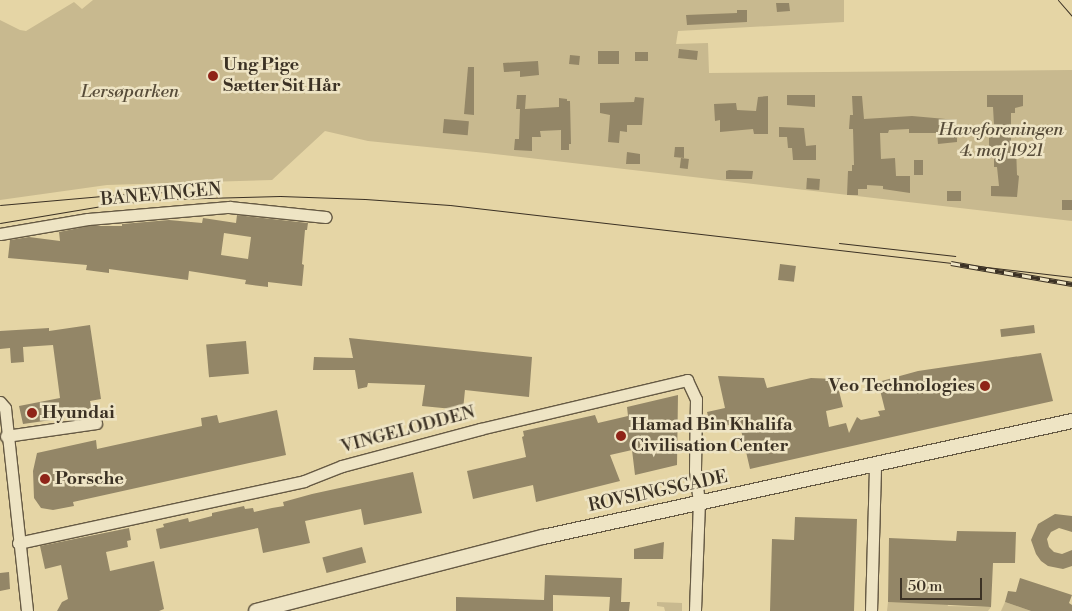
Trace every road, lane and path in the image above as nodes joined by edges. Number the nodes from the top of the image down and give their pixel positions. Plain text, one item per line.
1 (326, 217) dead end
2 (0, 234) edge
3 (0, 402) edge
4 (1072, 421) edge
5 (96, 423) dead end
6 (6, 436) junction
7 (874, 466) junction
8 (699, 501) junction
9 (18, 543) junction
10 (27, 611) edge
11 (256, 611) edge
12 (695, 611) edge
13 (871, 611) edge

1 - 2 street, BANEVINGEN
3 - 6 street
4 - 7 street, ROVSINGSGADE
5 - 6 street
6 - 9 street
7 - 8 street, ROVSINGSGADE
7 - 13 street
8 - 9 street, VINGELODDEN
8 - 11 street, ROVSINGSGADE
8 - 12 street
9 - 10 street

